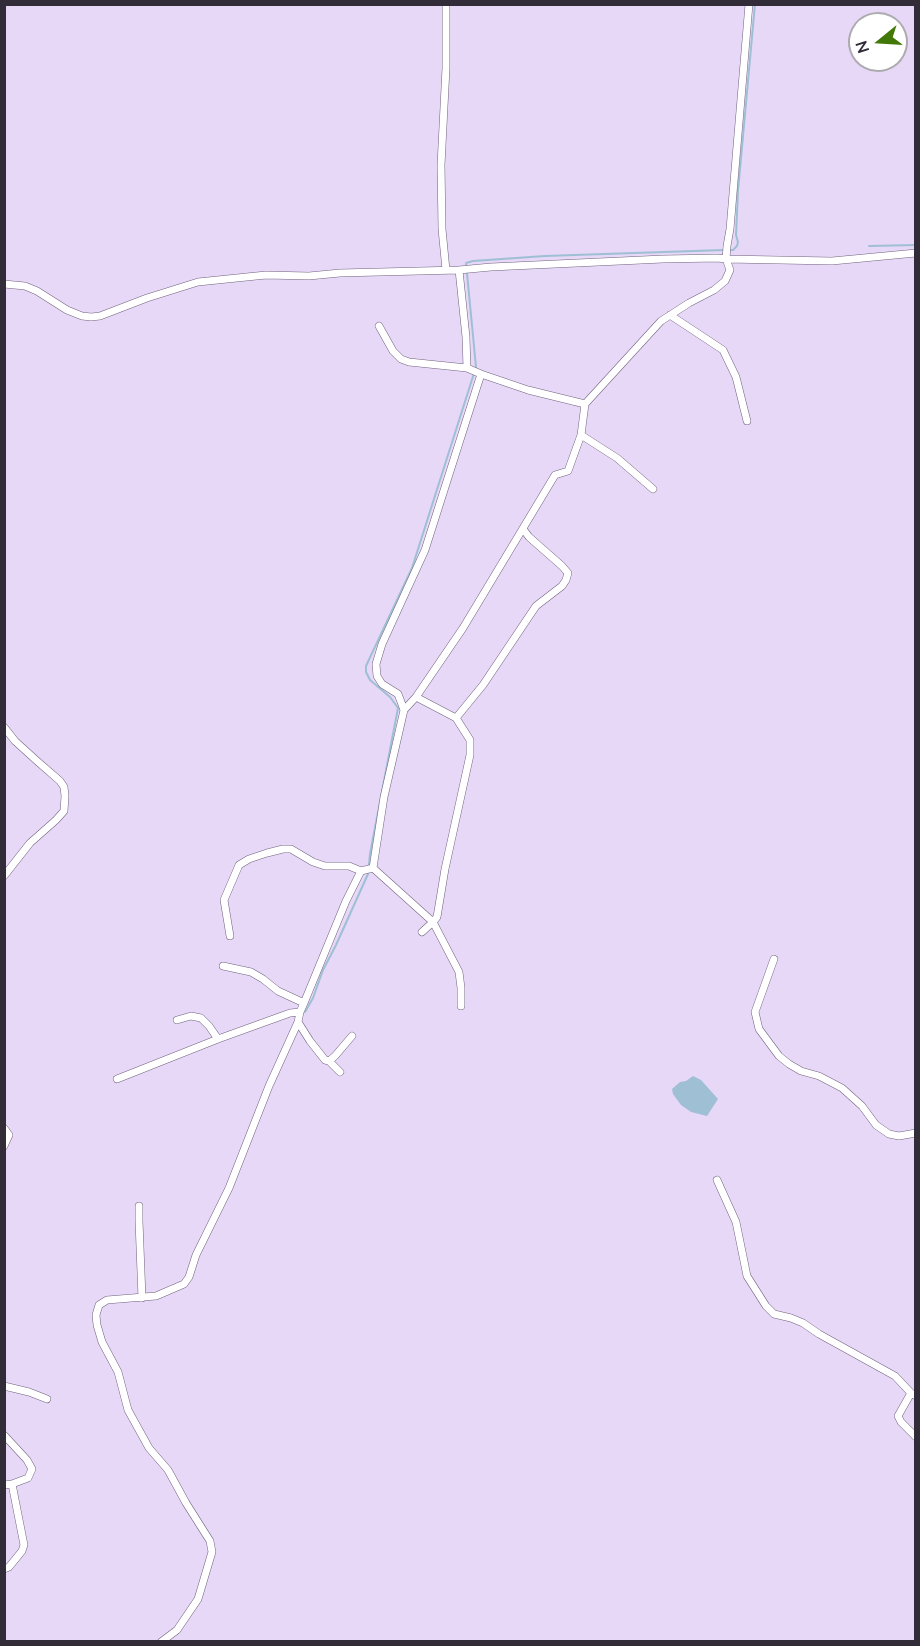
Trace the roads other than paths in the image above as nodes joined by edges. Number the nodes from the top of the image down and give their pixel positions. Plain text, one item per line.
1 (446, 4) edge
2 (749, 4) edge
3 (727, 253) junction
4 (915, 254) edge
5 (446, 270) junction
6 (463, 270) junction
7 (4, 284) edge
8 (670, 315) junction
9 (379, 326) dead end
10 (474, 371) junction
11 (585, 404) junction
12 (747, 421) dead end
13 (581, 435) junction
14 (653, 489) dead end
15 (523, 530) junction
16 (416, 697) junction
17 (404, 710) junction
18 (456, 718) junction
19 (4, 728) edge
20 (368, 869) junction
21 (4, 876) edge
22 (433, 922) junction
23 (422, 932) dead end
24 (230, 936) dead end
25 (774, 959) dead end
26 (223, 966) dead end
27 (304, 1003) junction
28 (461, 1006) dead end
29 (300, 1012) junction
30 (177, 1020) dead end
31 (298, 1022) junction
32 (352, 1036) dead end
33 (218, 1039) junction
34 (329, 1060) junction
35 (340, 1072) dead end
36 (117, 1079) dead end
37 (4, 1128) edge
38 (915, 1133) edge
39 (4, 1146) edge
40 (717, 1180) dead end
41 (140, 1206) dead end
42 (142, 1298) junction
43 (4, 1386) edge
44 (913, 1394) edge
45 (47, 1399) dead end
46 (4, 1435) edge
47 (915, 1437) edge
48 (8, 1485) edge
49 (4, 1569) edge
50 (161, 1641) edge

1 - 5 street
2 - 3 street
3 - 4 street
3 - 6 street
3 - 8 street
5 - 6 street
5 - 7 street
6 - 10 street
8 - 11 street
8 - 12 street
9 - 10 street
10 - 11 street
10 - 17 street
11 - 13 street
13 - 14 street
13 - 15 street
15 - 16 street
15 - 18 street
16 - 17 street
16 - 18 street
17 - 20 street
18 - 22 street
19 - 21 street
20 - 22 street
20 - 24 street
20 - 27 street
22 - 23 street
22 - 28 street
25 - 38 street
26 - 27 street
27 - 29 street
29 - 31 street
29 - 33 street
30 - 33 street
31 - 34 street
31 - 42 street
32 - 34 street
33 - 36 street
34 - 35 street
37 - 39 street
40 - 44 street
41 - 42 street
42 - 50 street
43 - 45 street
44 - 47 street
46 - 48 street
48 - 49 street

